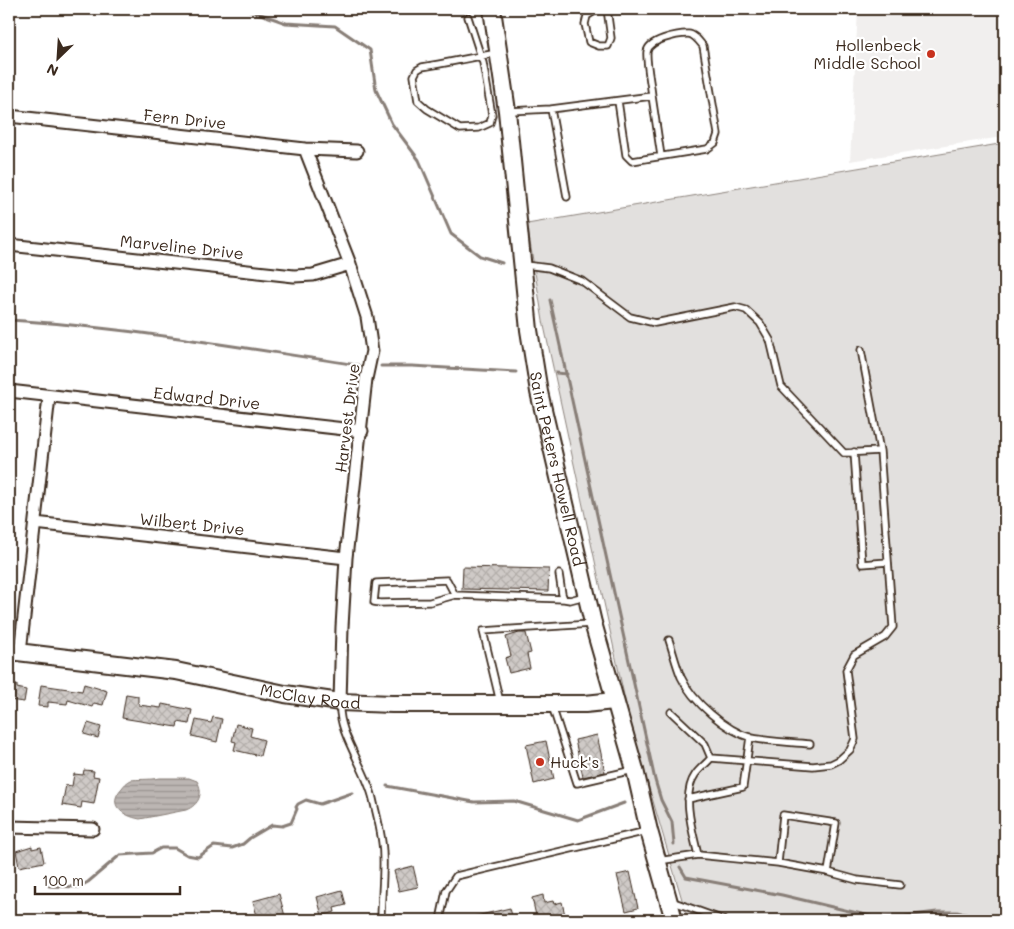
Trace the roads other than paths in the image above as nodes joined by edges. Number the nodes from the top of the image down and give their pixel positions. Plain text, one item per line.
1 (492, 9) edge
2 (598, 9) edge
3 (607, 9) edge
4 (468, 17) dead end
5 (500, 53) junction
6 (480, 56) junction
7 (652, 96) junction
8 (618, 101) junction
9 (551, 109) junction
10 (507, 111) junction
11 (9, 116) edge
12 (305, 149) junction
13 (357, 151) dead end
14 (661, 156) junction
15 (567, 197) dead end
16 (9, 245) edge
17 (350, 264) junction
18 (523, 264) junction
19 (862, 350) dead end
20 (9, 391) edge
21 (48, 397) junction
22 (362, 431) junction
23 (880, 451) junction
24 (854, 452) junction
25 (35, 523) junction
26 (346, 558) junction
27 (888, 562) junction
28 (559, 574) dead end
29 (455, 594) junction
30 (587, 596) junction
31 (564, 599) junction
32 (593, 623) junction
33 (669, 640) dead end
34 (15, 651) edge
35 (614, 701) junction
36 (340, 702) junction
37 (500, 703) junction
38 (551, 703) junction
39 (671, 712) dead end
40 (750, 737) junction
41 (810, 744) dead end
42 (712, 758) junction
43 (747, 761) junction
44 (635, 770) junction
45 (688, 799) junction
46 (9, 827) edge
47 (93, 829) dead end
48 (649, 831) junction
49 (698, 855) junction
50 (657, 861) junction
51 (778, 863) junction
52 (828, 872) junction
53 (900, 885) dead end
54 (667, 900) junction
55 (673, 919) edge
56 (381, 920) edge
57 (440, 920) edge
58 (654, 920) edge
59 (724, 920) edge

1 - 5 main road, Saint Peters Howell Road
2 - 3 lane
4 - 6 lane
5 - 6 lane
5 - 10 main road, Saint Peters Howell Road
6 - 6 lane
7 - 8 lane
7 - 14 lane
7 - 14 lane
8 - 9 lane
8 - 14 lane
9 - 10 lane
9 - 15 lane
10 - 18 main road, Saint Peters Howell Road
11 - 12 street, Fern Drive
12 - 13 street, Fern Drive
12 - 17 street, Harvest Drive
16 - 17 street, Marveline Drive
17 - 22 street, Harvest Drive
18 - 24 lane
18 - 30 main road, Saint Peters Howell Road
19 - 23 lane
20 - 21 street, Edward Drive
21 - 22 street, Edward Drive
21 - 25 street
22 - 26 street, Harvest Drive
23 - 24 lane
23 - 27 lane
24 - 27 lane
25 - 26 street, Wilbert Drive
25 - 34 street
26 - 36 street, Harvest Drive
27 - 43 lane
28 - 31 lane
29 - 29 lane
29 - 31 lane
30 - 31 lane
30 - 32 main road, Saint Peters Howell Road
32 - 35 main road, Saint Peters Howell Road
32 - 37 lane
33 - 40 lane
34 - 36 main road, McClay Road
35 - 38 main road, McClay Road
35 - 44 main road, Saint Peters Howell Road
36 - 37 main road, McClay Road
36 - 56 lane
37 - 38 main road, McClay Road
38 - 44 lane
39 - 42 lane
40 - 41 lane
40 - 43 lane
42 - 43 lane
42 - 45 lane
43 - 45 lane
44 - 48 main road, Saint Peters Howell Road
45 - 49 lane
46 - 47 street
48 - 50 main road, Saint Peters Howell Road
48 - 57 lane
49 - 50 lane
49 - 51 lane
50 - 54 main road, Saint Peters Howell Road
51 - 52 lane
51 - 52 lane
52 - 53 lane
54 - 55 main road, Saint Peters Howell Road
54 - 59 lane
55 - 58 lane

